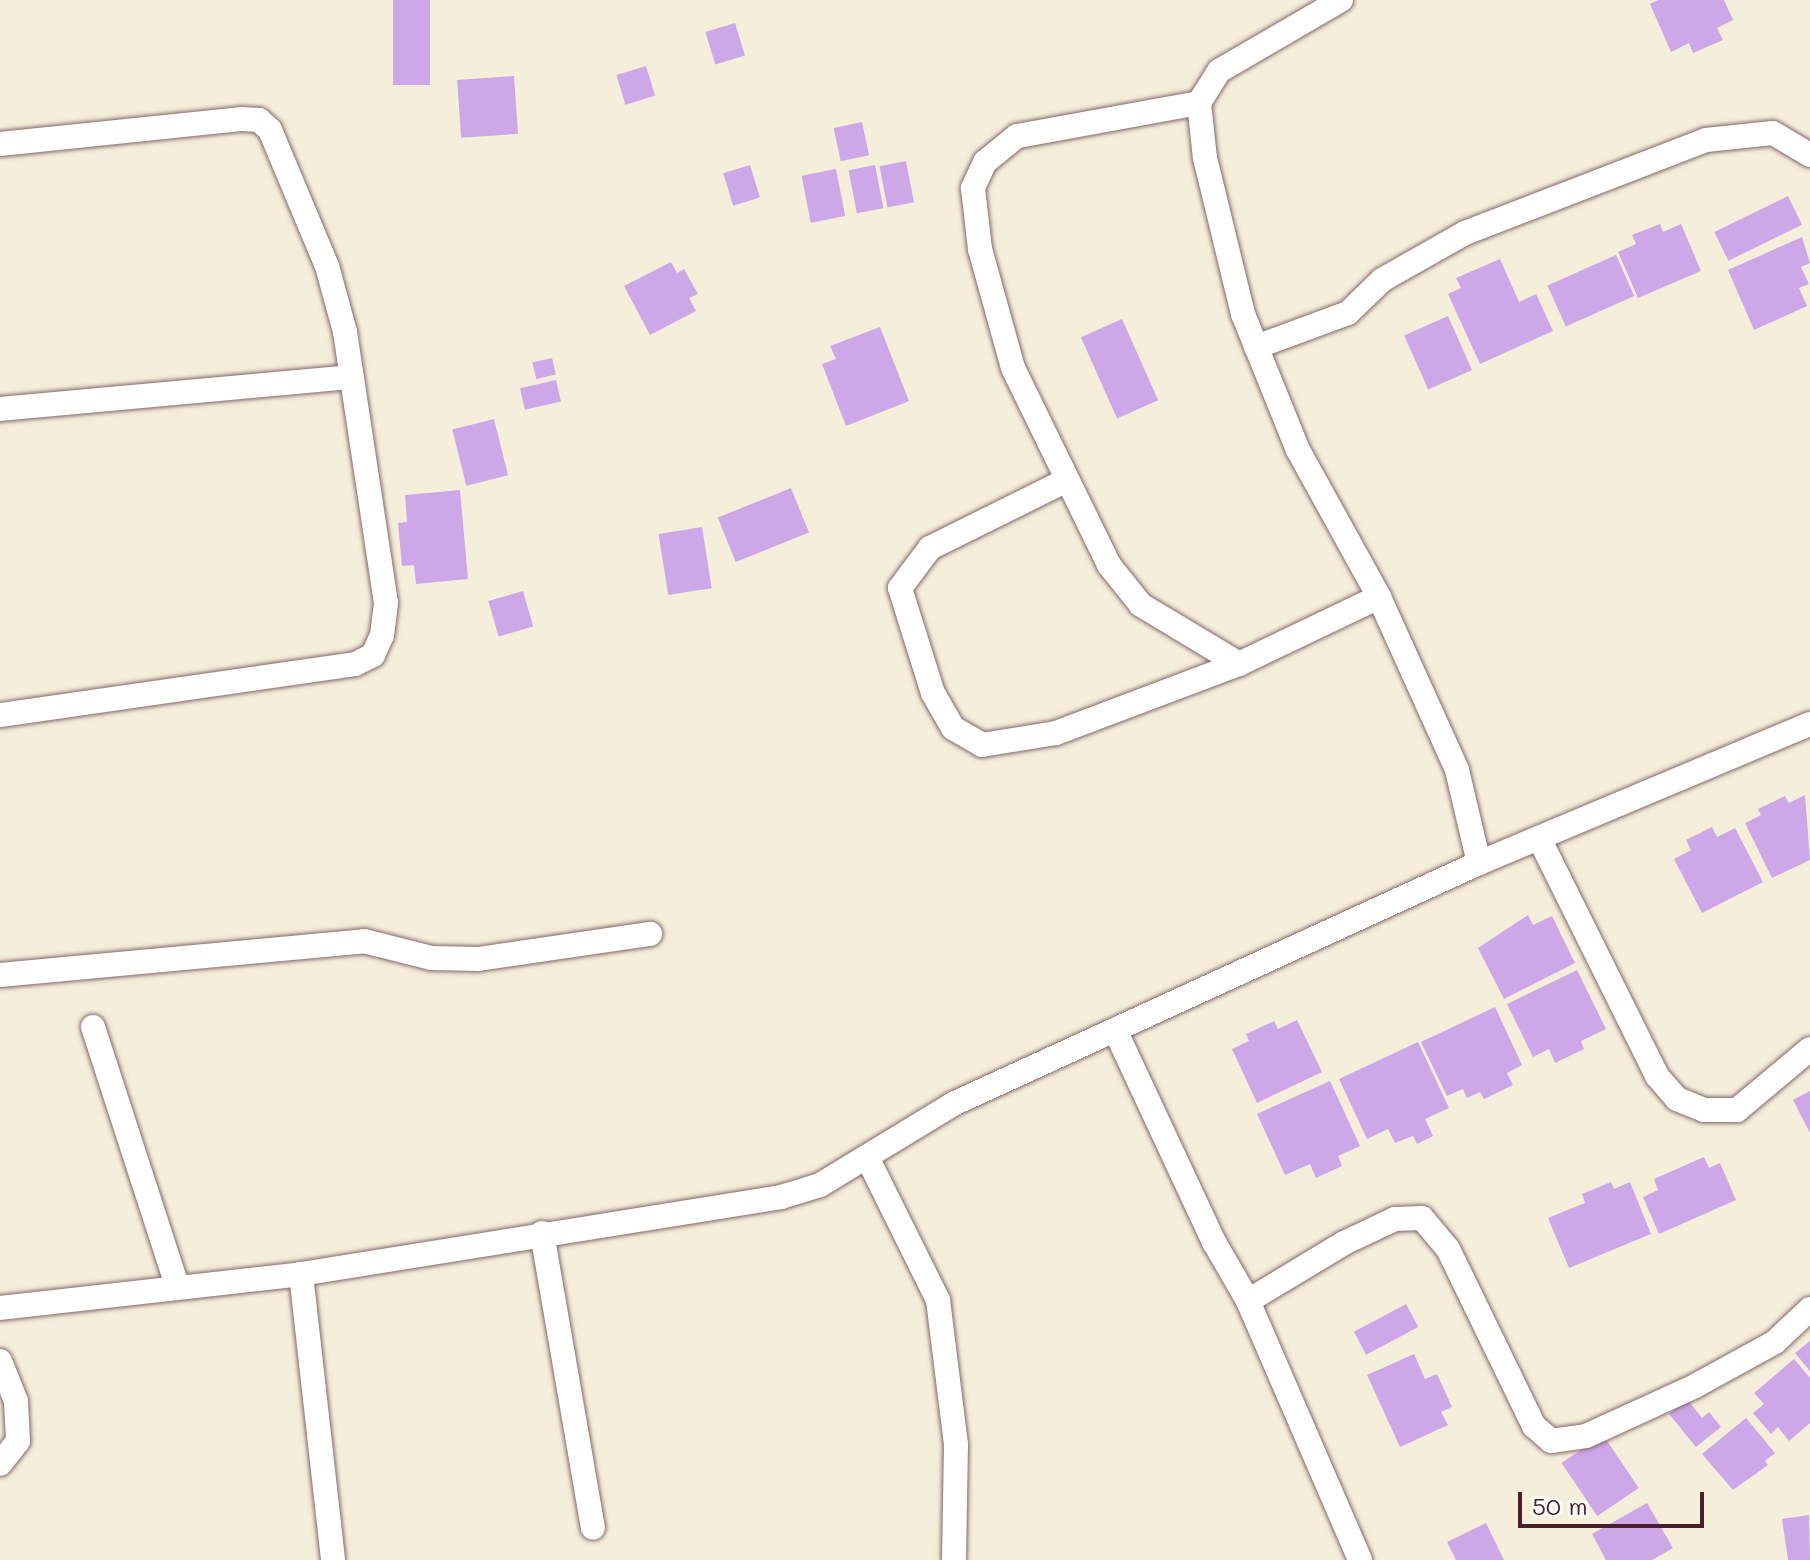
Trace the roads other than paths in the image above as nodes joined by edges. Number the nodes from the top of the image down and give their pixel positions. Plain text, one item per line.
1 (1341, 0) edge
2 (1199, 103) junction
3 (0, 144) edge
4 (1810, 155) edge
5 (1256, 347) junction
6 (352, 377) junction
7 (0, 409) edge
8 (1067, 480) junction
9 (1379, 597) junction
10 (1239, 664) junction
11 (0, 715) edge
12 (1810, 724) edge
13 (1539, 838) junction
14 (1479, 863) junction
15 (650, 934) dead end
16 (0, 975) edge
17 (93, 1027) dead end
18 (1116, 1032) junction
19 (1810, 1049) edge
20 (867, 1157) junction
21 (542, 1233) junction
22 (301, 1274) junction
23 (177, 1286) junction
24 (1248, 1301) junction
25 (0, 1308) edge
26 (1810, 1309) edge
27 (0, 1361) edge
28 (0, 1464) edge
29 (593, 1528) dead end
30 (333, 1560) edge
31 (954, 1560) edge
32 (1360, 1560) edge

1 - 2 street
2 - 5 street
2 - 8 street
3 - 6 street
4 - 5 street
5 - 9 street
6 - 7 street
6 - 11 street
8 - 10 street
8 - 10 street
9 - 10 street
9 - 14 street
12 - 13 street
13 - 14 street
13 - 19 street
14 - 18 street
15 - 16 street
17 - 23 street
18 - 20 street
18 - 24 street
20 - 21 street
20 - 31 street
21 - 22 street
21 - 29 street
22 - 23 street
22 - 30 street
23 - 25 street
24 - 26 street
24 - 32 street
27 - 28 street

